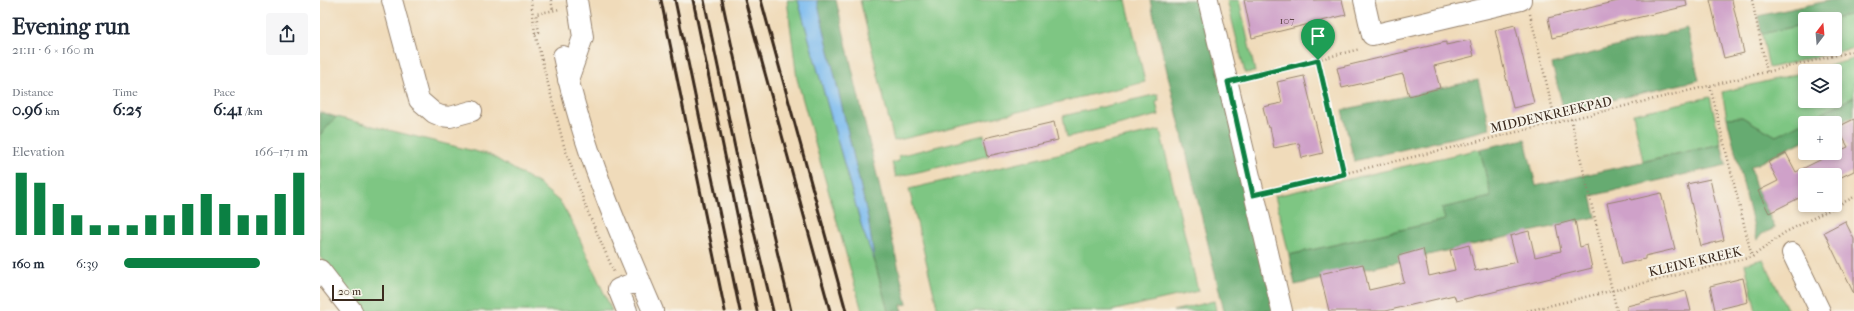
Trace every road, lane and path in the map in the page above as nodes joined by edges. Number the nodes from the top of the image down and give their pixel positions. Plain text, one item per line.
1 (392, 0) edge
2 (551, 0) edge
3 (1208, 0) edge
4 (1364, 0) edge
5 (1752, 0) edge
6 (569, 4) edge
7 (1524, 4) edge
8 (553, 10) junction
9 (535, 33) dead end
10 (1372, 35) junction
11 (1854, 51) edge
12 (563, 56) dead end
13 (1318, 60) junction
14 (1767, 72) junction
15 (568, 80) junction
16 (1228, 82) junction
17 (1710, 86) junction
18 (472, 111) dead end
19 (1571, 119) junction
20 (1556, 123) junction
21 (1344, 174) junction
22 (1253, 195) junction
23 (1854, 197) edge
24 (1792, 253) dead end
25 (1752, 257) junction
26 (320, 271) edge
27 (640, 280) junction
28 (1612, 291) junction
29 (352, 311) edge
30 (627, 311) edge
31 (653, 311) edge
32 (1282, 311) edge
33 (1527, 311) edge
34 (1617, 311) edge
35 (1820, 311) edge

1 - 18 street
2 - 8 path
3 - 16 street
4 - 10 street
5 - 14 path
6 - 8 path
6 - 15 street
7 - 10 street
7 - 20 path
8 - 9 path
10 - 13 path
11 - 14 path, MIDDENKREEKPAD
12 - 15 street
13 - 16 path
13 - 21 path
14 - 17 path, MIDDENKREEKPAD
15 - 27 street
16 - 22 street
17 - 19 path, MIDDENKREEKPAD
17 - 25 path
19 - 20 path, MIDDENKREEKPAD
19 - 28 path
20 - 21 path, MIDDENKREEKPAD
21 - 22 path, MIDDENKREEKPAD
22 - 32 street
23 - 25 path, KLEINE KREEK
24 - 35 street
25 - 28 path, KLEINE KREEK
26 - 29 street
27 - 30 street
27 - 31 street
28 - 33 path, KLEINE KREEK
28 - 34 path

